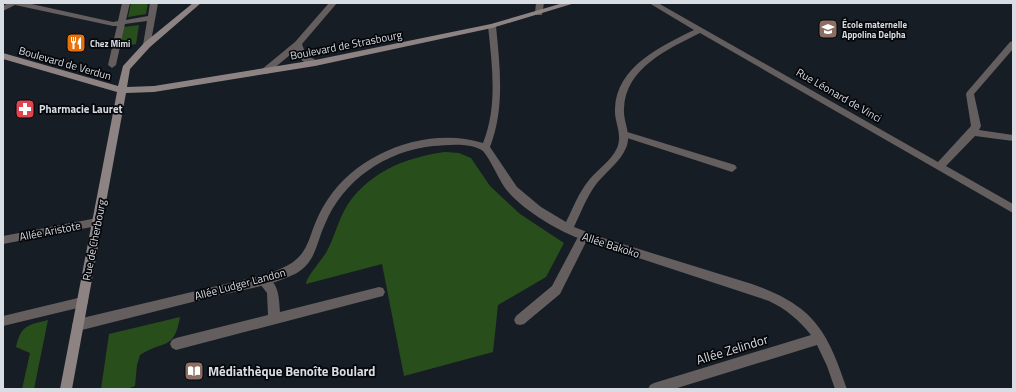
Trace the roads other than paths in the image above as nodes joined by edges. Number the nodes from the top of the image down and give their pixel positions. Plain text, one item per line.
1 (13, 3) edge
2 (17, 3) edge
3 (126, 3) edge
4 (154, 3) edge
5 (197, 3) edge
6 (333, 3) edge
7 (540, 3) edge
8 (571, 3) edge
9 (653, 3) edge
10 (3, 9) edge
11 (539, 13) junction
12 (151, 18) junction
13 (122, 23) junction
14 (492, 26) junction
15 (700, 30) junction
16 (298, 44) junction
17 (1013, 44) edge
18 (147, 45) junction
19 (3, 56) edge
20 (315, 63) junction
21 (112, 66) dead end
22 (264, 72) junction
23 (122, 90) junction
24 (973, 132) junction
25 (624, 134) junction
26 (1013, 138) edge
27 (485, 148) junction
28 (940, 166) junction
29 (732, 168) dead end
30 (1013, 209) edge
31 (97, 222) junction
32 (568, 229) junction
33 (584, 236) junction
34 (3, 240) edge
35 (263, 280) junction
36 (380, 292) dead end
37 (82, 302) junction
38 (274, 319) junction
39 (520, 320) dead end
40 (3, 321) edge
41 (78, 325) junction
42 (820, 338) junction
43 (176, 344) dead end
44 (66, 389) edge
45 (654, 389) edge
46 (840, 389) edge

1 - 10 street
2 - 13 street
3 - 13 street
4 - 12 street
5 - 18 main road, Rue de Cherbourg
6 - 16 street
7 - 11 street
8 - 11 main road, Boulevard de Strasbourg
9 - 15 street, Rue Léonard de Vinci
11 - 14 main road, Boulevard de Strasbourg
12 - 13 street
12 - 18 street
13 - 21 street
14 - 20 main road, Boulevard de Strasbourg
14 - 27 street
15 - 25 street
15 - 28 street, Rue Léonard de Vinci
16 - 20 street
16 - 22 street
17 - 24 street
18 - 23 main road, Rue de Cherbourg
19 - 23 main road, Boulevard de Verdun
20 - 22 main road, Boulevard de Strasbourg
22 - 23 main road, Boulevard de Strasbourg
23 - 31 main road, Rue de Cherbourg
24 - 26 street
24 - 28 street
25 - 29 street
25 - 32 street
27 - 32 street, Allée Bakoko
27 - 35 street, Allée Ludger Landon
28 - 30 street, Rue Léonard de Vinci
31 - 34 street, Allée Aristote
31 - 37 main road, Rue de Cherbourg
32 - 33 street, Allée Bakoko
33 - 39 street
33 - 42 street, Allée Bakoko
35 - 38 street
35 - 41 street, Allée Ludger Landon
36 - 38 street
37 - 40 street
37 - 41 main road, Rue de Cherbourg
38 - 43 street
41 - 44 main road, Rue de Cherbourg
42 - 45 street, Allée Zelindor
42 - 46 street, Allée Bakoko

